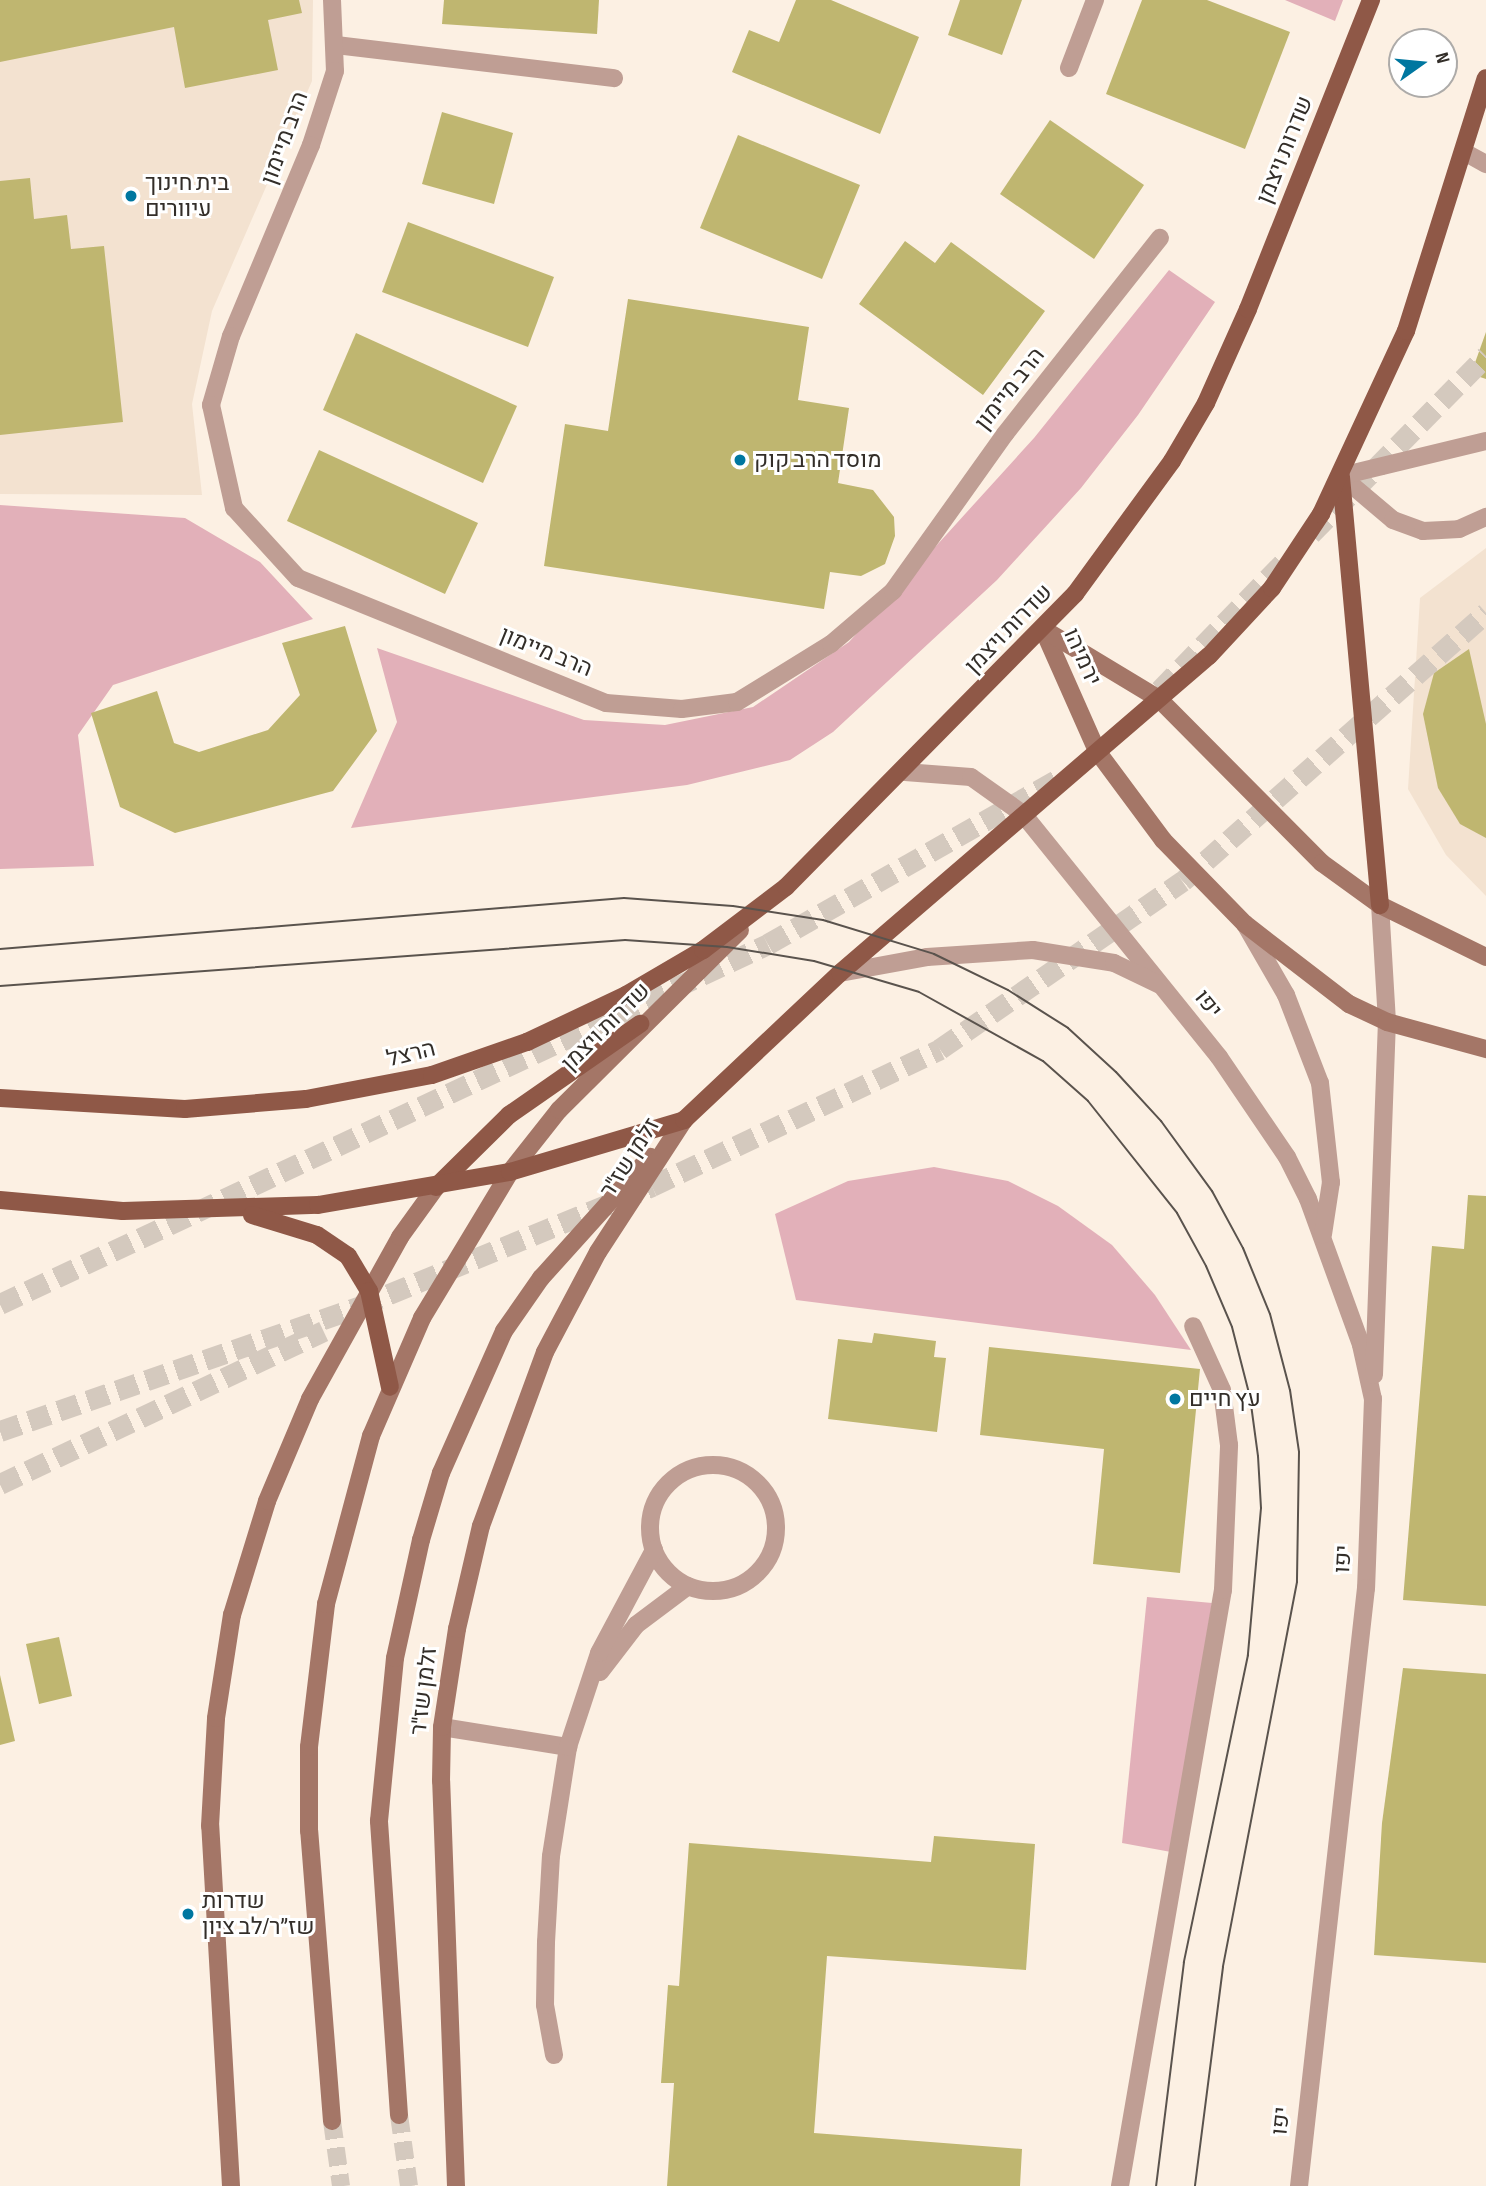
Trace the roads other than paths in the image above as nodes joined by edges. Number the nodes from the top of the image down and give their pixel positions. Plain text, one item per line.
1 (332, 0) edge
2 (1095, 0) edge
3 (1371, 0) edge
4 (336, 45) junction
5 (1069, 68) dead end
6 (614, 78) dead end
7 (1486, 78) edge
8 (1466, 153) junction
9 (1486, 164) edge
10 (1160, 238) dead end
11 (1486, 441) edge
12 (1341, 476) junction
13 (1486, 517) edge
14 (1043, 629) junction
15 (1159, 699) junction
16 (1097, 751) junction
17 (905, 772) junction
18 (1023, 814) junction
19 (786, 887) junction
20 (1380, 905) junction
21 (1245, 924) junction
22 (1486, 957) edge
23 (840, 973) junction
24 (1163, 987) junction
25 (1387, 1022) junction
26 (640, 1024) junction
27 (1486, 1049) edge
28 (0, 1098) edge
29 (684, 1120) junction
30 (510, 1172) junction
31 (436, 1187) junction
32 (0, 1200) edge
33 (228, 1212) junction
34 (1323, 1234) junction
35 (369, 1291) junction
36 (1194, 1326) dead end
37 (390, 1387) junction
38 (1373, 1399) junction
39 (654, 1550) junction
40 (688, 1586) junction
41 (583, 1699) junction
42 (442, 1727) junction
43 (568, 1747) junction
44 (554, 2055) dead end
45 (398, 2115) tunnel mouth
46 (332, 2121) tunnel mouth
47 (231, 2186) edge
48 (457, 2186) edge
49 (1121, 2186) edge
50 (1299, 2186) edge

1 - 4 street, הרב מיימון
2 - 5 street
3 - 14 main road, שדרות ויצמן
4 - 6 street
4 - 10 street, הרב מיימון
7 - 8 main road
8 - 9 street
8 - 12 main road
11 - 12 street
12 - 13 street
12 - 15 main road
12 - 20 main road
14 - 15 street, ירמיהו
14 - 16 street, ירמיהו
14 - 17 main road, שדרות ויצמן
15 - 16 main road
15 - 20 street, ירמיהו
16 - 18 main road
16 - 21 street, ירמיהו
17 - 18 street, יפו
17 - 19 main road, שדרות ויצמן
18 - 23 main road
18 - 24 street, יפו
19 - 26 street, שדרות ויצמן
19 - 28 main road, הרצל
20 - 22 street, ירמיהו
20 - 25 street
21 - 25 street, ירמיהו
21 - 34 street
23 - 24 street, יפו
23 - 29 main road
24 - 34 street, יפו
25 - 27 street, ירמיהו
25 - 38 street
26 - 30 street, שדרות ויצמן
26 - 31 main road
29 - 30 main road
29 - 42 street, זלמן שז"ר
29 - 45 street, זלמן שז"ר
30 - 31 main road
30 - 37 street
31 - 33 main road
31 - 35 street
32 - 33 main road
33 - 35 main road
34 - 38 street, יפו
35 - 37 main road
35 - 47 street
36 - 49 street
37 - 46 street
38 - 50 street, יפו
39 - 40 street
39 - 40 street
39 - 41 street
40 - 41 street
41 - 43 street
42 - 43 street
42 - 48 street, זלמן שז"ר
43 - 44 street

